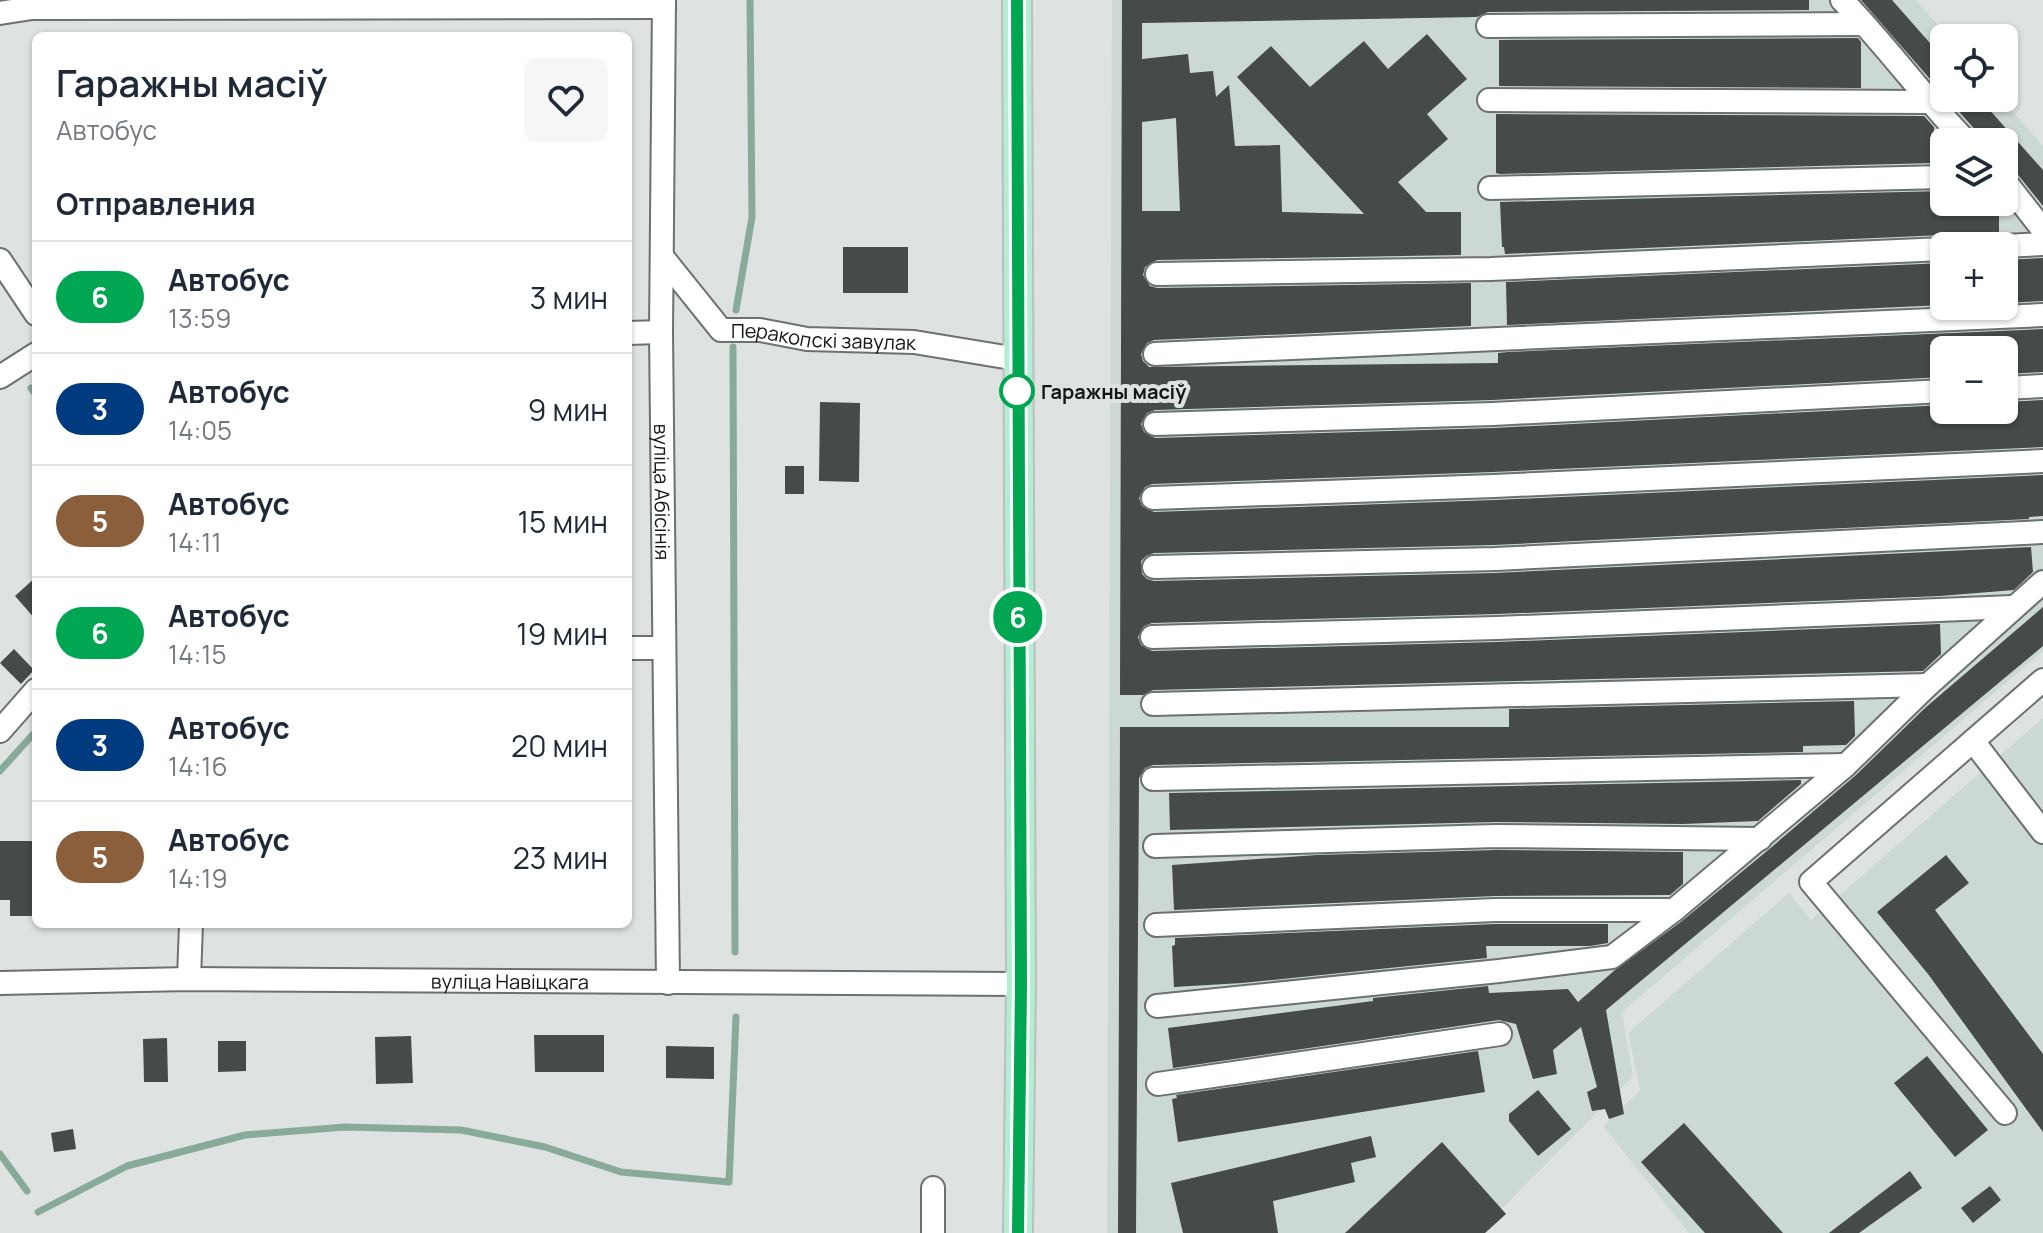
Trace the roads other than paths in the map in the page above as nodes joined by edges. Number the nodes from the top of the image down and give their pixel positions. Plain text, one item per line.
1 (1017, 0) edge
2 (1842, 0) edge
3 (664, 4) edge
4 (0, 13) edge
5 (1864, 24) junction
6 (1488, 26) dead end
7 (1489, 100) dead end
8 (1928, 102) junction
9 (1953, 128) edge
10 (1930, 177) edge
11 (1490, 188) dead end
12 (2018, 198) edge
13 (2043, 230) edge
14 (2043, 244) edge
15 (2018, 245) edge
16 (1930, 250) edge
17 (664, 259) junction
18 (0, 260) edge
19 (1157, 274) dead end
20 (32, 308) edge
21 (2043, 315) edge
22 (661, 332) junction
23 (632, 333) edge
24 (1155, 354) dead end
25 (32, 357) edge
26 (1017, 359) junction
27 (0, 377) edge
28 (2043, 386) edge
29 (2018, 387) edge
30 (1930, 392) edge
31 (1155, 424) dead end
32 (2043, 461) edge
33 (1153, 498) dead end
34 (2043, 532) edge
35 (1154, 567) dead end
36 (2043, 582) edge
37 (2013, 607) junction
38 (1152, 637) dead end
39 (632, 648) edge
40 (664, 648) junction
41 (2043, 680) edge
42 (1928, 685) junction
43 (32, 695) edge
44 (1153, 704) dead end
45 (0, 731) edge
46 (1973, 741) junction
47 (1846, 765) junction
48 (1153, 779) dead end
49 (2043, 832) edge
50 (1760, 839) junction
51 (1155, 846) dead end
52 (1674, 910) junction
53 (1156, 925) dead end
54 (191, 928) edge
55 (189, 979) junction
56 (0, 983) edge
57 (668, 983) junction
58 (1021, 984) junction
59 (1157, 1006) dead end
60 (1500, 1034) dead end
61 (1158, 1084) dead end
62 (2005, 1113) dead end
63 (933, 1188) dead end
64 (933, 1233) edge
65 (1018, 1233) edge

1 - 26 main road
2 - 5 street
3 - 4 street
3 - 17 street, вуліца Абісінія
5 - 6 street
5 - 8 street
7 - 8 street
8 - 9 street
10 - 11 street
12 - 13 street
14 - 15 street
16 - 19 street
17 - 22 street, вуліца Абісінія
17 - 26 street, Перакопскі завулак
18 - 20 street
21 - 24 street
22 - 23 street
22 - 40 street, вуліца Абісінія
25 - 27 street
26 - 58 main road
28 - 29 street
30 - 31 street
32 - 33 street
34 - 35 street
36 - 37 street
37 - 38 street
37 - 42 street
39 - 40 street
40 - 57 street, вуліца Абісінія
41 - 46 street
42 - 44 street
42 - 47 street
43 - 45 street
46 - 49 street
46 - 62 street
47 - 48 street
47 - 50 street
50 - 51 street
50 - 52 street
52 - 53 street
52 - 59 street
54 - 55 street
55 - 56 street, вуліца Навіцкага
55 - 57 street, вуліца Навіцкага
57 - 58 street, вуліца Навіцкага
58 - 65 main road
60 - 61 street
63 - 64 street

